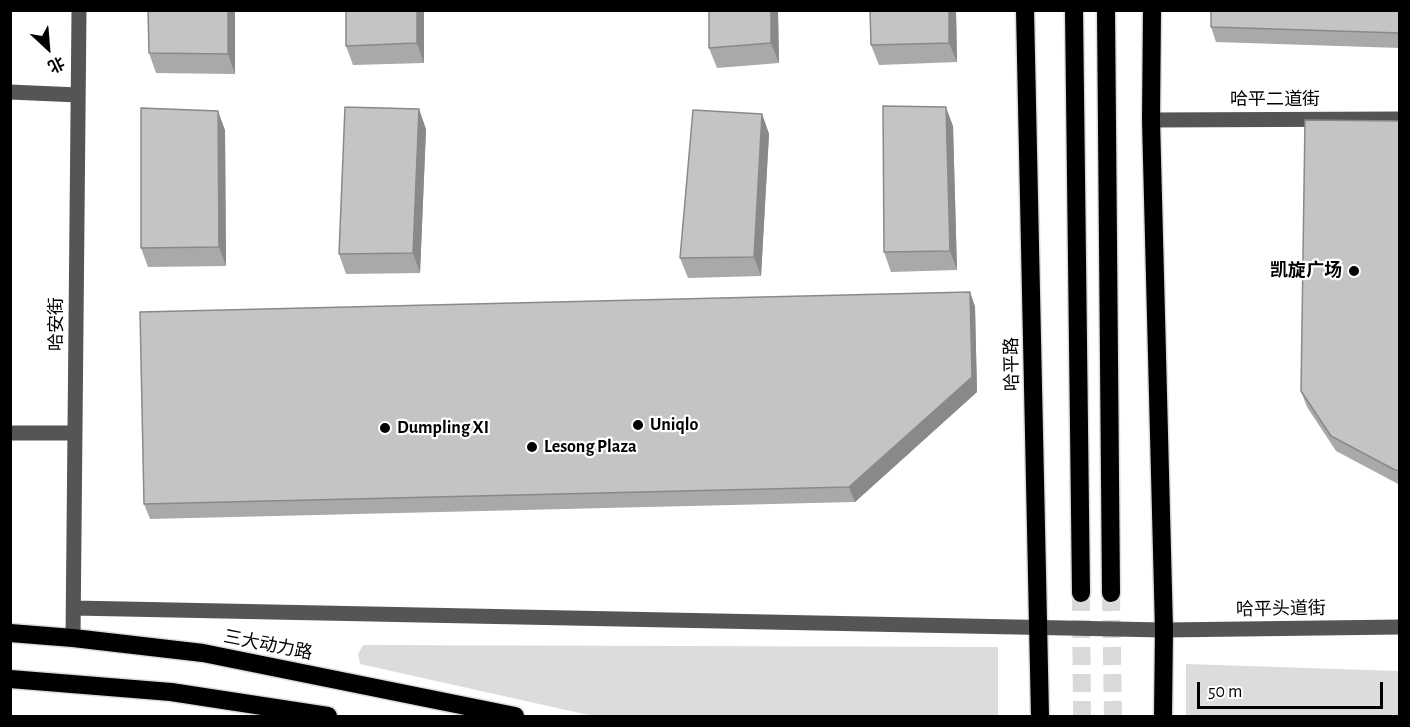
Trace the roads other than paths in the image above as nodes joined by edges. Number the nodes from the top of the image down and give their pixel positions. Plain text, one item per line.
1 (79, 10) edge
2 (1026, 10) edge
3 (1074, 10) edge
4 (1106, 10) edge
5 (1152, 10) edge
6 (10, 92) edge
7 (78, 95) junction
8 (1400, 119) edge
9 (1151, 120) junction
10 (10, 433) edge
11 (75, 433) junction
12 (1111, 592) tunnel mouth
13 (1081, 594) tunnel mouth
14 (74, 608) junction
15 (1400, 627) edge
16 (1039, 628) junction
17 (1164, 630) junction
18 (10, 633) edge
19 (73, 638) junction
20 (10, 679) edge
21 (328, 717) edge
22 (515, 717) edge
23 (1040, 717) edge
24 (1163, 717) edge

1 - 7 street, 哈安街
2 - 16 highway, 哈平路
3 - 13 highway
4 - 12 highway
5 - 9 highway
6 - 7 street
7 - 11 street, 哈安街
8 - 9 street, 哈平二道街
9 - 17 highway
10 - 11 street
11 - 14 street, 哈安街
14 - 16 street, 哈平头道街
14 - 19 street, 哈安街
15 - 17 street, 哈平头道街
16 - 17 street, 哈平头道街
16 - 23 highway, 哈平路
17 - 24 highway
18 - 19 highway, 三大动力路
19 - 22 highway, 三大动力路
20 - 21 highway

